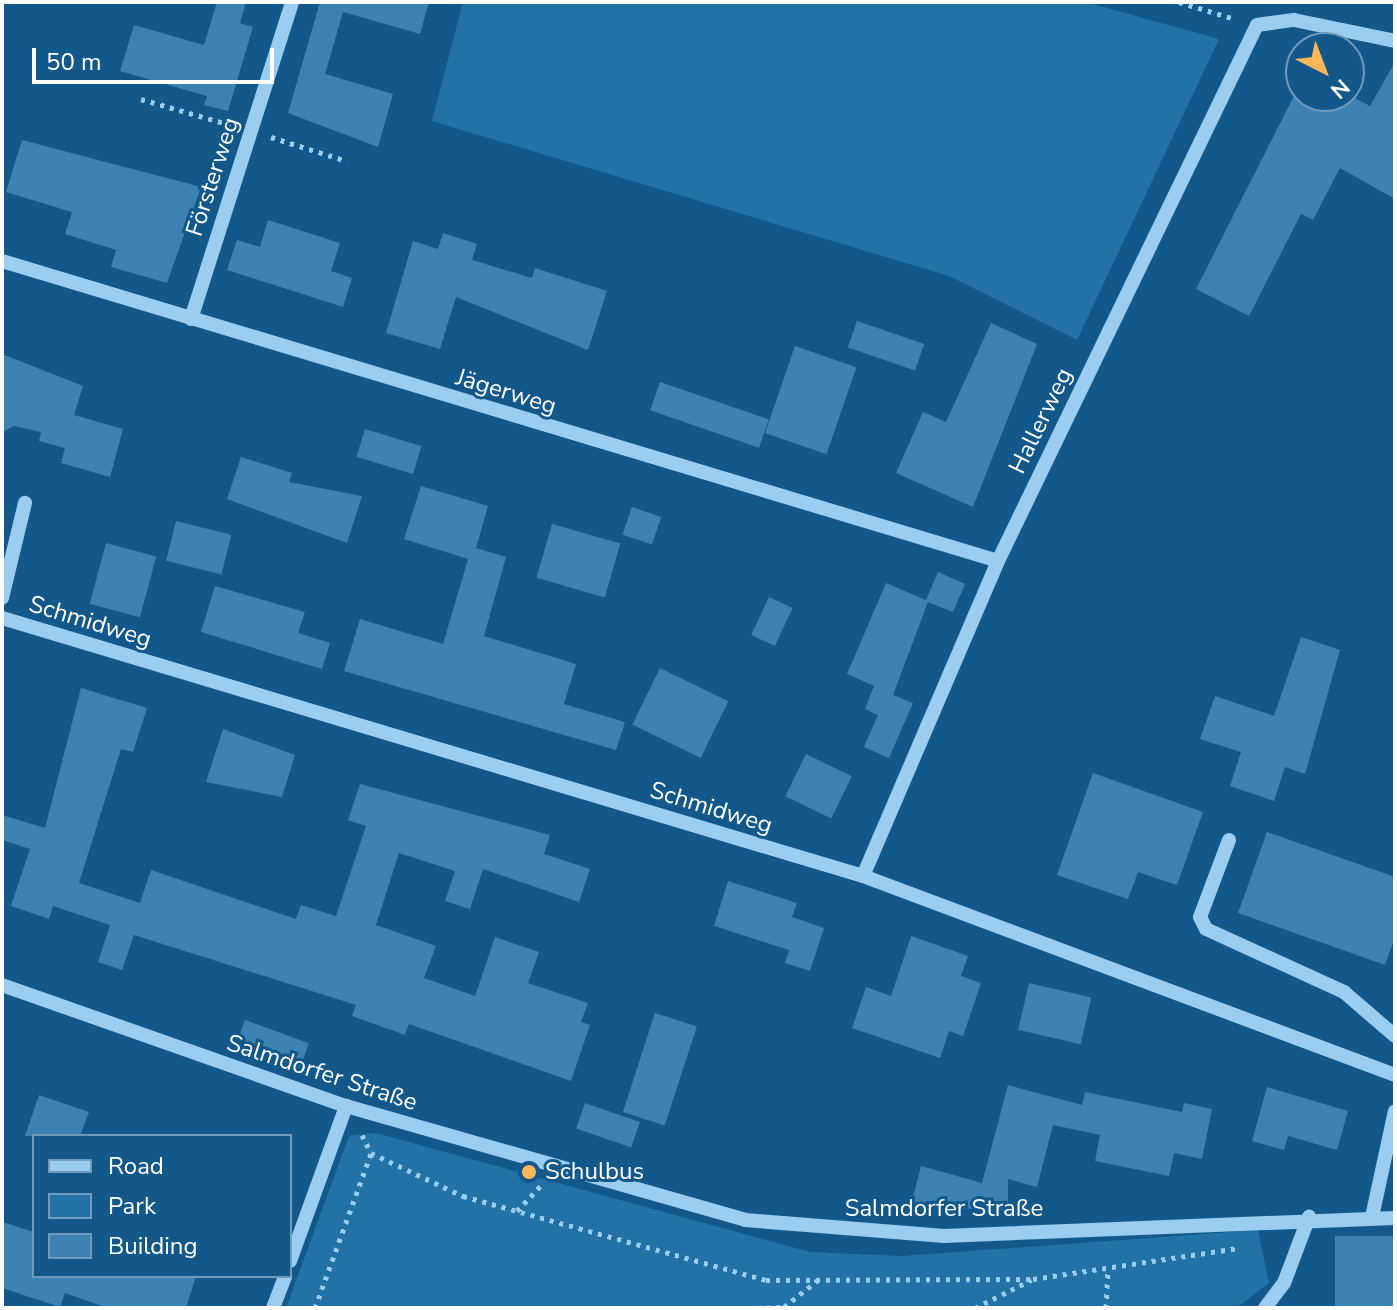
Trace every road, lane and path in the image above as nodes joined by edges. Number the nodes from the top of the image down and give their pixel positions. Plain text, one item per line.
1 (292, 2) edge
2 (1179, 2) edge
3 (1257, 25) junction
4 (1395, 41) edge
5 (2, 261) edge
6 (191, 319) junction
7 (25, 503) dead end
8 (998, 561) junction
9 (2, 598) edge
10 (2, 618) edge
11 (1229, 840) dead end
12 (863, 876) junction
13 (2, 985) edge
14 (1395, 1036) edge
15 (1395, 1075) edge
16 (346, 1106) junction
17 (1395, 1111) edge
18 (371, 1153) dead end
19 (555, 1169) junction
20 (517, 1211) dead end
21 (1309, 1217) junction
22 (1372, 1217) junction
23 (1395, 1218) edge
24 (292, 1255) edge
25 (1108, 1273) dead end
26 (284, 1278) edge
27 (1033, 1279) dead end
28 (819, 1280) dead end
29 (273, 1308) edge
30 (315, 1308) edge
31 (756, 1308) edge
32 (784, 1308) edge
33 (975, 1308) edge
34 (1106, 1308) edge
35 (1265, 1308) edge

1 - 6 street, Försterweg
2 - 3 path
3 - 4 street
3 - 8 street, Hallerweg
5 - 6 street, Jägerweg
6 - 8 street, Jägerweg
7 - 9 street, Schmidweg
8 - 12 street, Hallerweg
10 - 12 street, Schmidweg
11 - 14 street
12 - 15 street, Schmidweg
13 - 16 street, Salmdorfer Straße
16 - 19 street, Salmdorfer Straße
16 - 24 street
17 - 22 street
18 - 30 path
19 - 20 path
19 - 21 street, Salmdorfer Straße
21 - 22 street, Salmdorfer Straße
21 - 35 street
22 - 23 street, Salmdorfer Straße
25 - 34 path
26 - 29 street
27 - 33 path
28 - 32 path
31 - 32 path

